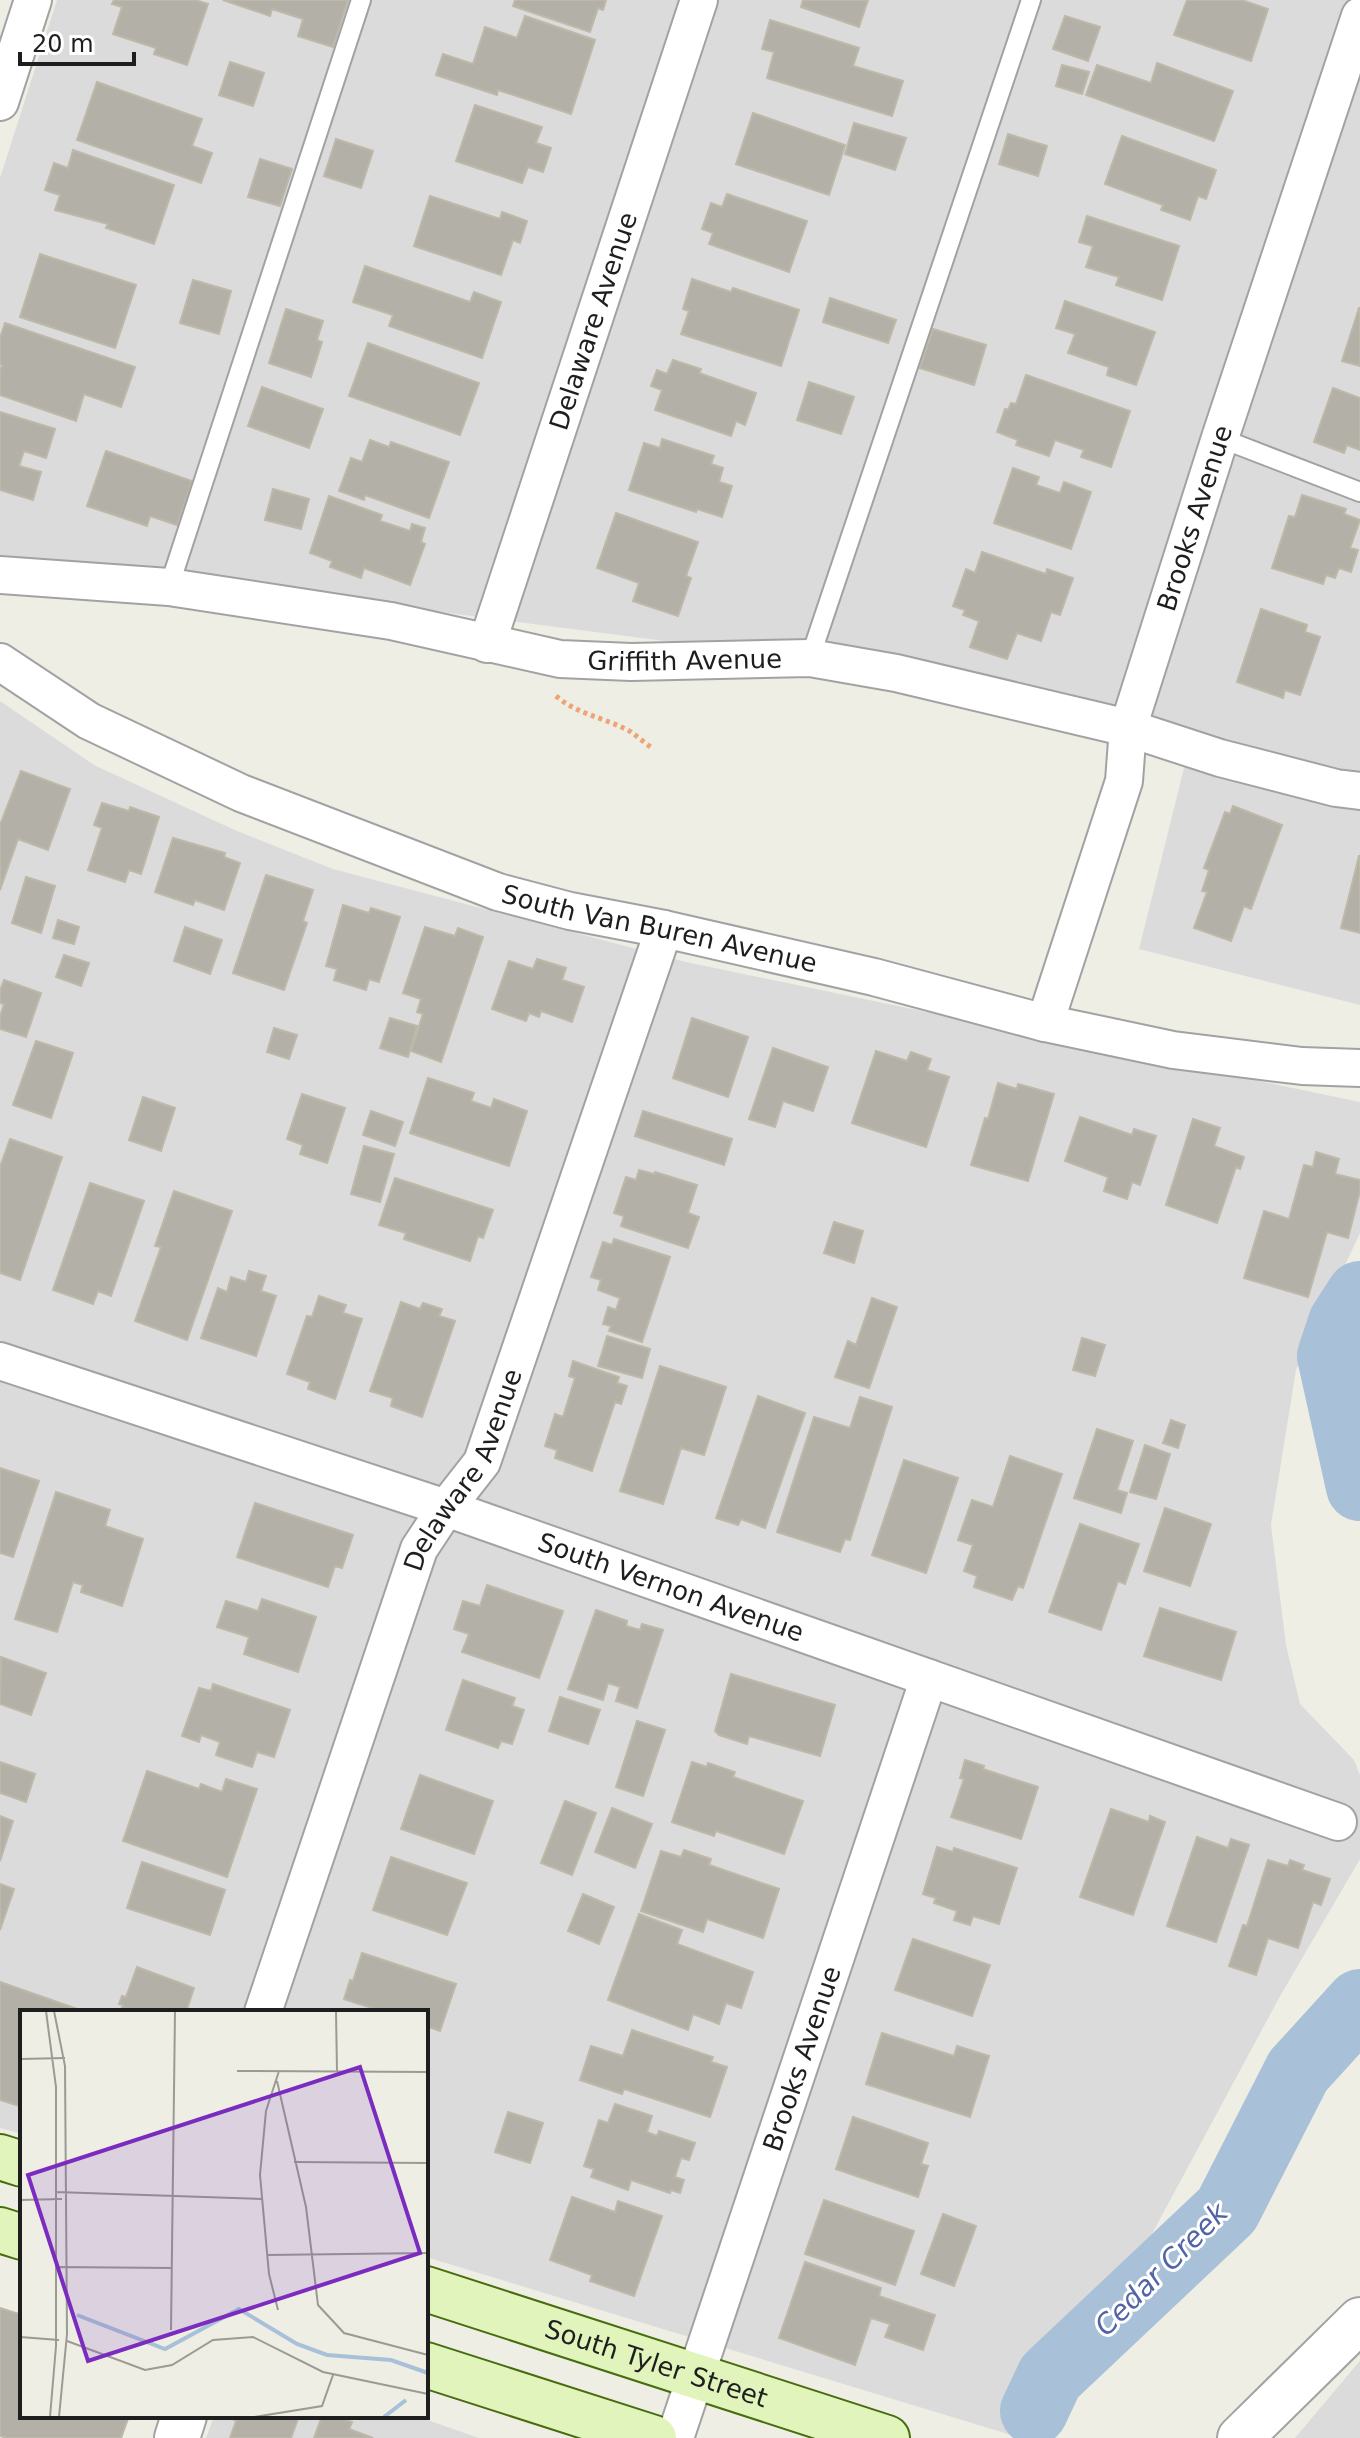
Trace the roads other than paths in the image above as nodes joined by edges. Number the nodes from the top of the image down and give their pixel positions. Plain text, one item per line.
1 (33, 0) edge
2 (361, 0) edge
3 (699, 0) edge
4 (1031, 0) edge
5 (1360, 16) edge
6 (0, 102) edge
7 (1220, 438) junction
8 (1360, 492) edge
9 (0, 575) edge
10 (169, 587) junction
11 (487, 644) junction
12 (810, 658) junction
13 (0, 662) edge
14 (1128, 728) junction
15 (1360, 791) edge
16 (664, 929) junction
17 (1045, 1023) junction
18 (1360, 1068) edge
19 (0, 1361) edge
20 (446, 1508) junction
21 (929, 1678) junction
22 (1338, 1822) dead end
23 (264, 2010) edge
24 (0, 2157) edge
25 (20, 2163) edge
26 (0, 2230) edge
27 (20, 2236) edge
28 (428, 2290) edge
29 (1360, 2320) edge
30 (428, 2366) edge
31 (695, 2374) junction
32 (183, 2418) edge
33 (177, 2438) edge
34 (654, 2438) edge
35 (675, 2438) edge
36 (887, 2438) edge
37 (1240, 2438) edge

1 - 6 street
2 - 10 lane
3 - 11 street, Delaware Avenue
4 - 12 lane
5 - 7 street, Brooks Avenue
7 - 8 lane
7 - 14 street, Brooks Avenue
9 - 10 street, Griffith Avenue
10 - 11 street, Griffith Avenue
11 - 12 street, Griffith Avenue
12 - 14 street, Griffith Avenue
13 - 16 street, South Van Buren Avenue
14 - 15 street, Griffith Avenue
14 - 17 street, Brooks Avenue
16 - 17 street, South Van Buren Avenue
16 - 20 street, Delaware Avenue
17 - 18 street, South Van Buren Avenue
19 - 20 street, South Vernon Avenue
20 - 21 street, South Vernon Avenue
20 - 23 street, Delaware Avenue
21 - 22 street, South Vernon Avenue
21 - 31 street, Brooks Avenue
24 - 25 main road
26 - 27 main road
28 - 31 main road, South Tyler Street
29 - 37 street
30 - 34 main road
31 - 35 street, Brooks Avenue
31 - 36 main road, South Tyler Street
32 - 33 street

